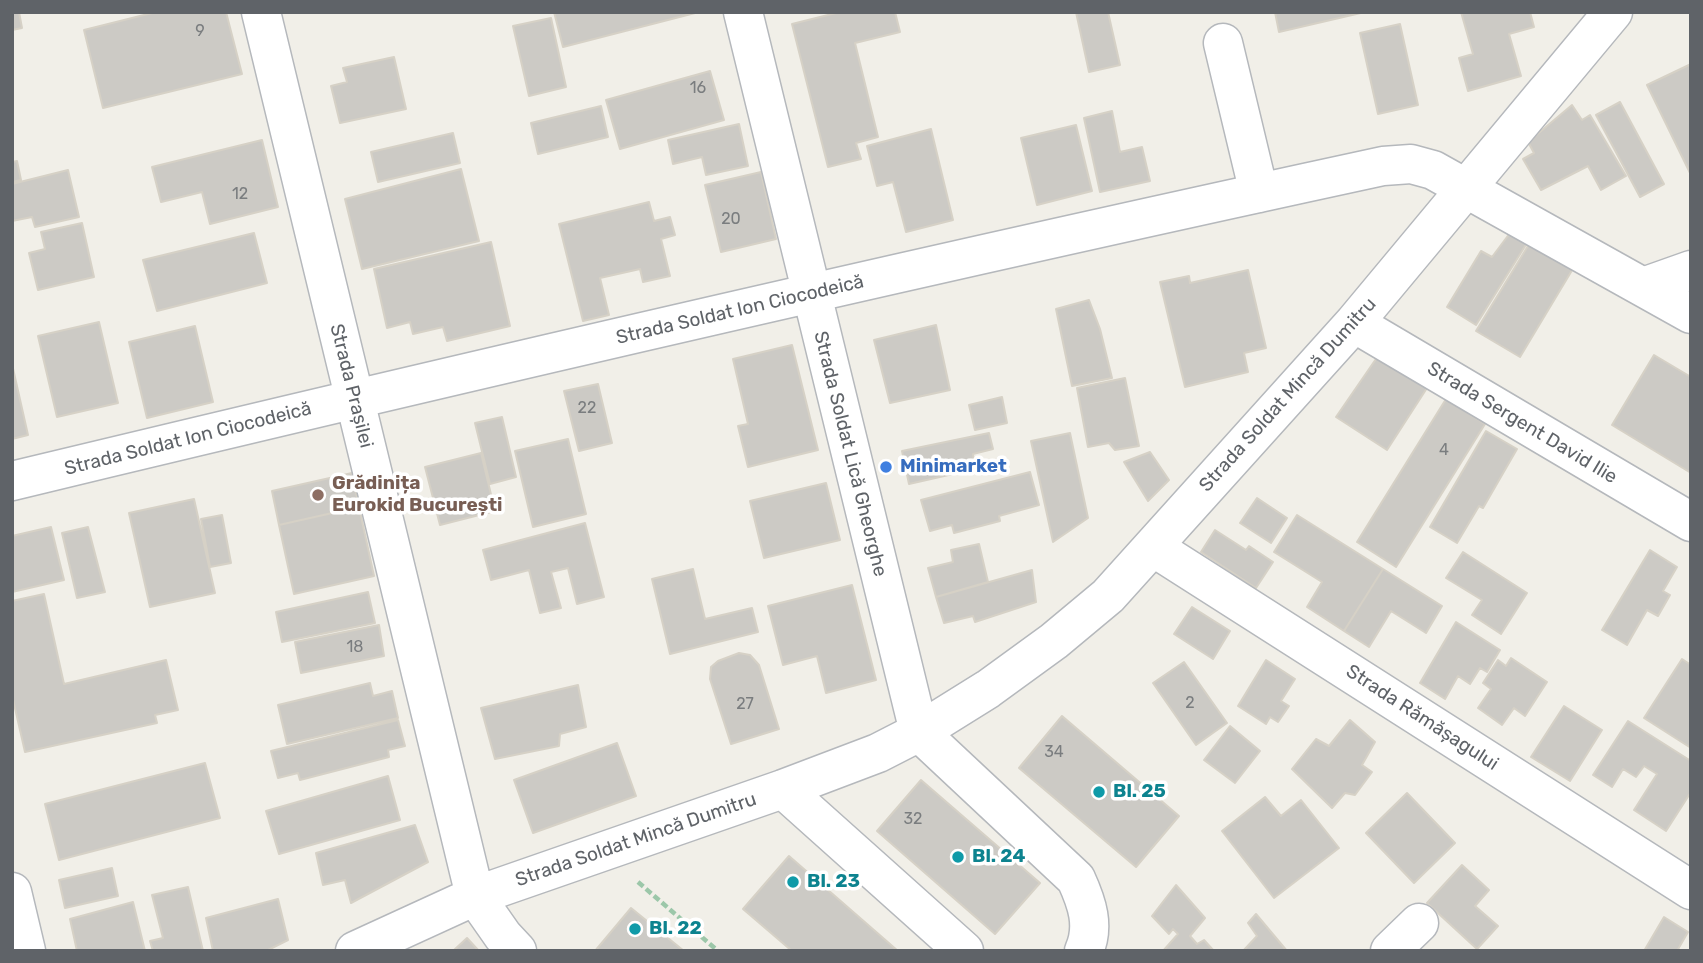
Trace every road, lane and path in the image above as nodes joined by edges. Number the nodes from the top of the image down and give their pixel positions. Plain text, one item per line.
1 (261, 12) edge
2 (743, 12) edge
3 (1613, 12) edge
4 (1223, 43) dead end
5 (1467, 187) junction
6 (1259, 193) junction
7 (1691, 270) edge
8 (1643, 287) junction
9 (811, 293) junction
10 (1691, 314) edge
11 (1354, 323) junction
12 (355, 398) junction
13 (12, 481) edge
14 (1691, 522) edge
15 (1153, 547) junction
16 (919, 732) junction
17 (783, 789) junction
18 (603, 851) junction
19 (1691, 890) edge
20 (12, 892) edge
21 (475, 896) junction
22 (1419, 923) dead end
23 (1086, 945) edge
24 (26, 951) edge
25 (355, 951) edge
26 (517, 951) edge
27 (718, 951) edge
28 (964, 951) edge
29 (1390, 951) edge

1 - 12 street, Strada Prașilei
2 - 9 street, Strada Soldat Lică Gheorghe
3 - 5 street, Strada Soldat Mincă Dumitru
4 - 6 street
5 - 6 street, Strada Soldat Ion Ciocodeică
5 - 8 street, Strada Soldat Ion Ciocodeică
5 - 11 street, Strada Soldat Mincă Dumitru
6 - 9 street, Strada Soldat Ion Ciocodeică
7 - 8 street
8 - 10 street, Strada Soldat Ion Ciocodeică
9 - 12 street, Strada Soldat Ion Ciocodeică
9 - 16 street, Strada Soldat Lică Gheorghe
11 - 14 street, Strada Sergent David Ilie
11 - 15 street, Strada Soldat Mincă Dumitru
12 - 13 street, Strada Soldat Ion Ciocodeică
12 - 21 street, Strada Prașilei
15 - 16 street, Strada Soldat Mincă Dumitru
15 - 19 street, Strada Rămășagului
16 - 17 street, Strada Soldat Mincă Dumitru
16 - 23 street
17 - 18 street, Strada Soldat Mincă Dumitru
17 - 28 street
18 - 21 street, Strada Soldat Mincă Dumitru
18 - 27 path
20 - 24 street
21 - 25 street, Strada Soldat Mincă Dumitru
21 - 26 street, Strada Prașilei
22 - 29 street

